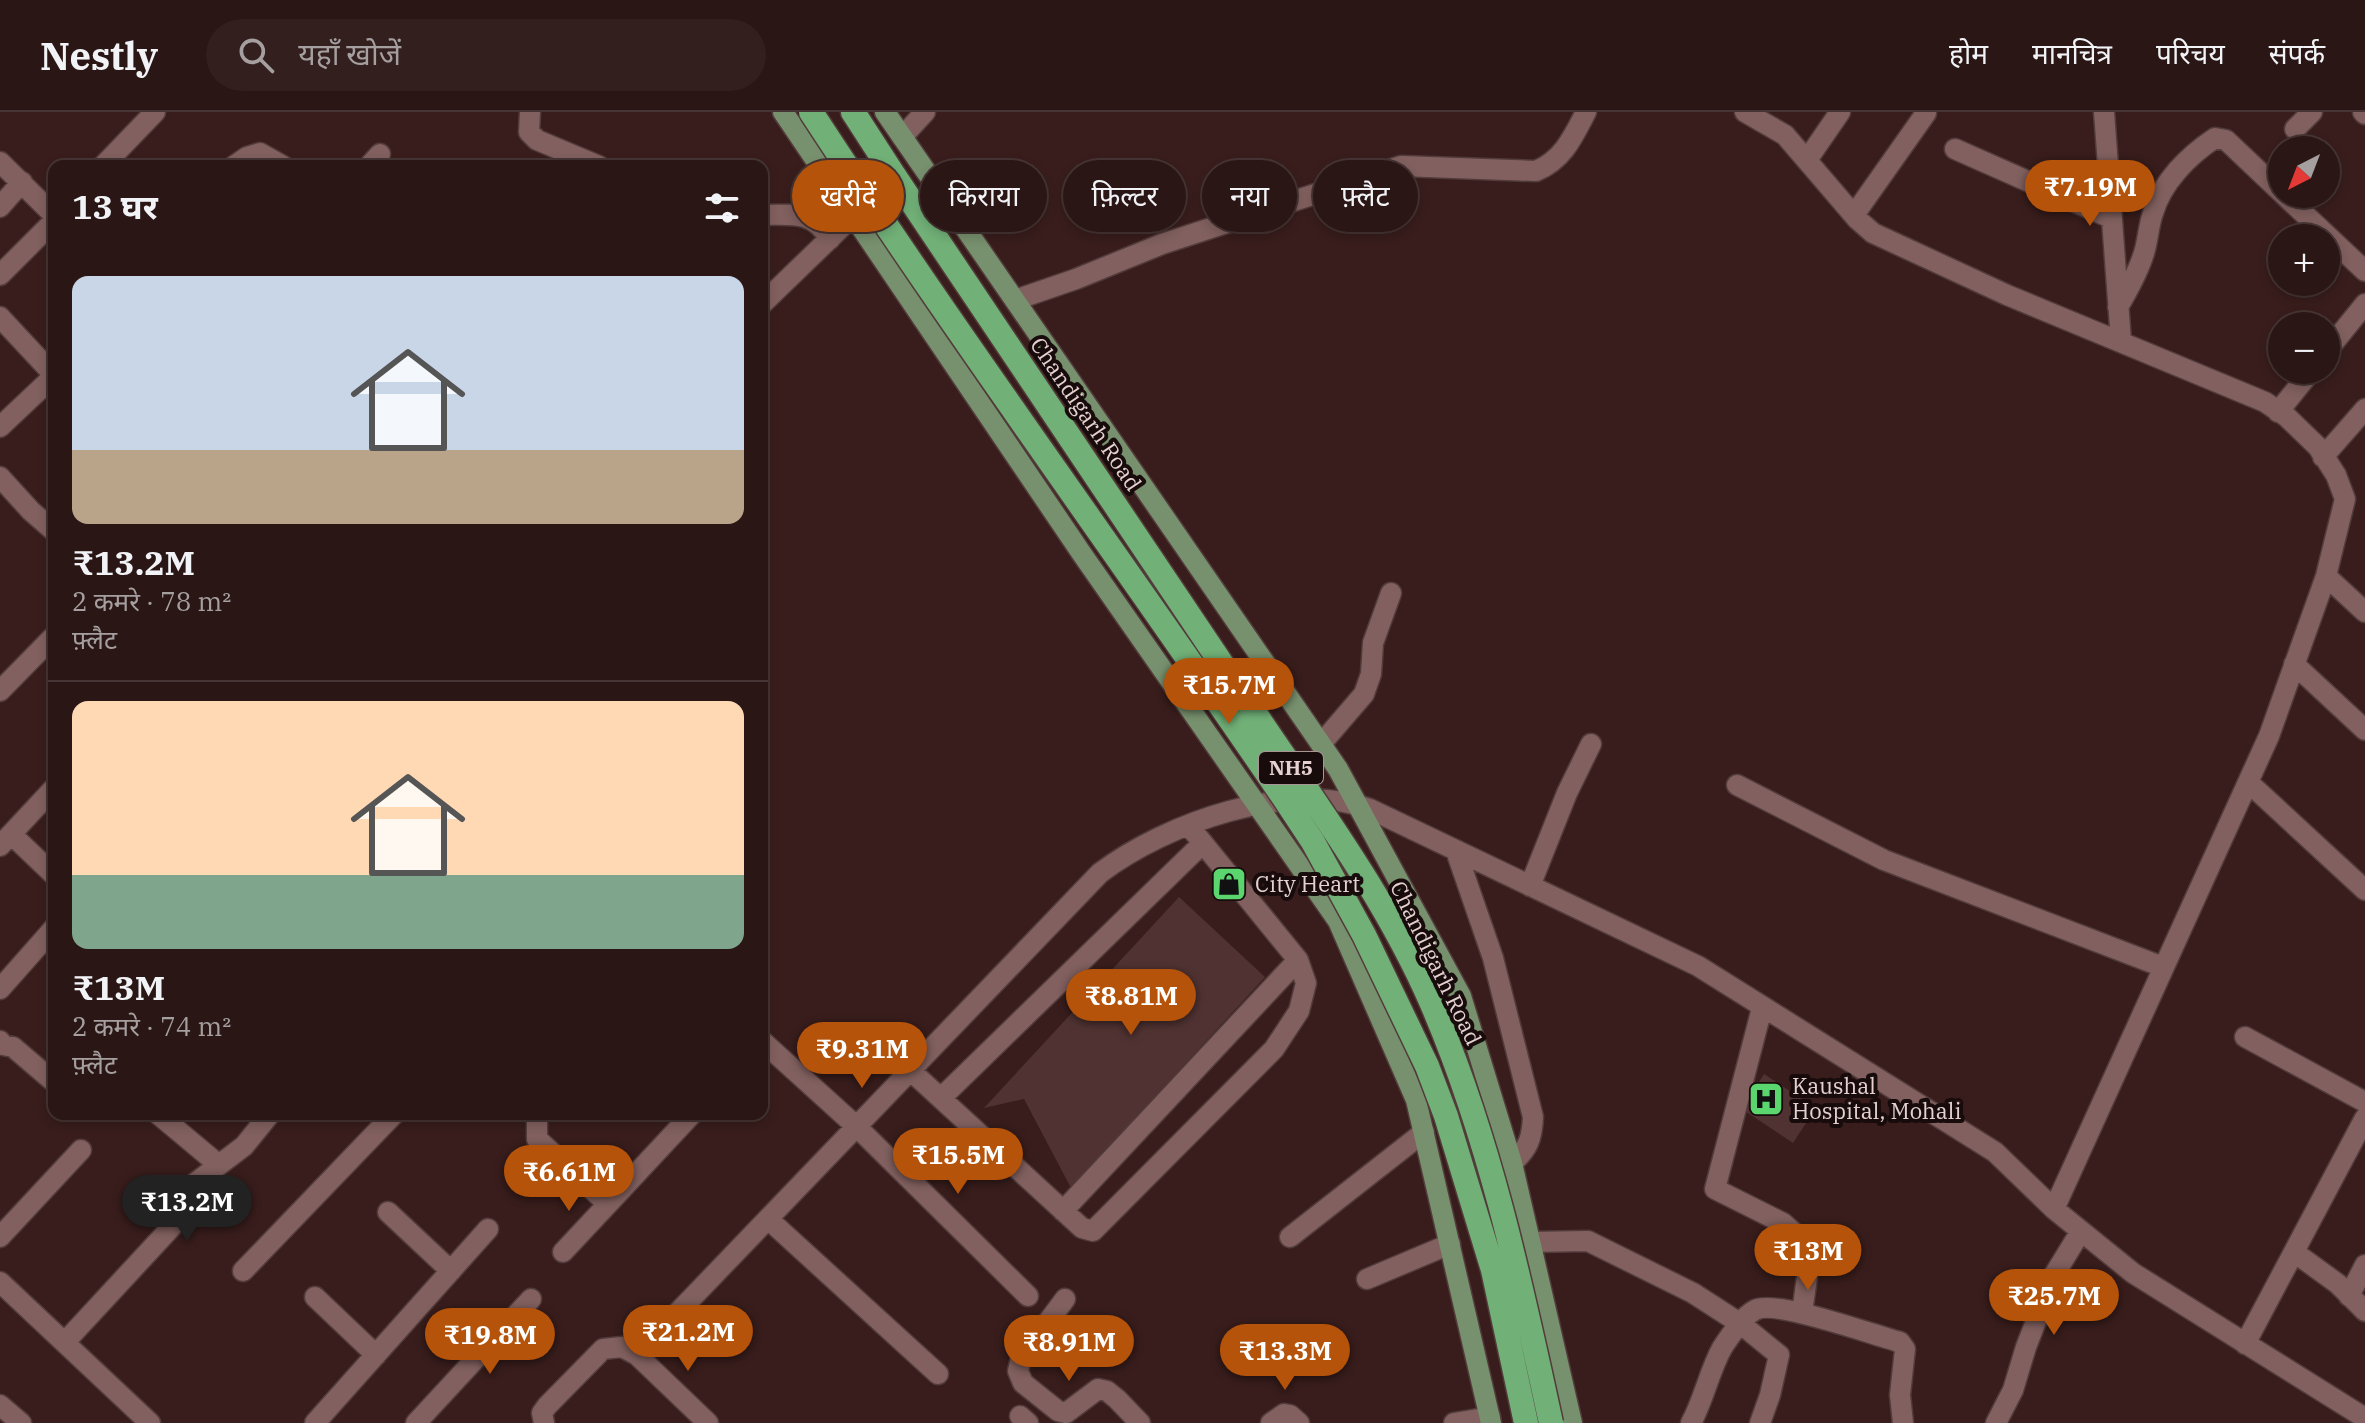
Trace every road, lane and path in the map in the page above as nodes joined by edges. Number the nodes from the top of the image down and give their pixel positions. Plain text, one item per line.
1 (155, 112) edge
2 (530, 112) edge
3 (783, 112) edge
4 (811, 112) edge
5 (853, 112) edge
6 (885, 112) edge
7 (925, 112) edge
8 (1586, 112) edge
9 (1746, 112) edge
10 (1840, 112) edge
11 (2104, 112) edge
12 (2312, 112) edge
13 (1926, 113) edge
14 (2295, 129) dead end
15 (902, 137) junction
16 (1955, 149) dead end
17 (109, 160) edge
18 (246, 160) edge
19 (272, 160) edge
20 (585, 160) edge
21 (815, 160) edge
22 (1807, 160) junction
23 (0, 162) edge
24 (2268, 179) edge
25 (22, 182) junction
26 (0, 207) edge
27 (2299, 208) edge
28 (48, 211) edge
29 (768, 215) edge
30 (1854, 215) junction
31 (2111, 218) junction
32 (48, 224) edge
33 (837, 232) edge
34 (864, 232) edge
35 (830, 239) junction
36 (2365, 271) edge
37 (0, 275) edge
38 (768, 298) edge
39 (1015, 300) junction
40 (2365, 304) edge
41 (2118, 307) junction
42 (0, 317) edge
43 (2340, 335) edge
44 (2121, 341) junction
45 (48, 369) edge
46 (48, 381) edge
47 (2301, 384) edge
48 (2365, 409) edge
49 (2278, 412) junction
50 (0, 427) edge
51 (2323, 457) junction
52 (0, 477) edge
53 (48, 526) edge
54 (2326, 576) junction
55 (1391, 593) dead end
56 (2365, 612) edge
57 (48, 642) edge
58 (2294, 664) junction
59 (0, 691) edge
60 (2365, 730) edge
61 (1321, 744) junction
62 (1591, 744) dead end
63 (2248, 782) junction
64 (1737, 785) dead end
65 (48, 794) edge
66 (1256, 804) junction
67 (1356, 804) junction
68 (1189, 826) junction
69 (6, 840) edge
70 (1203, 843) junction
71 (1456, 851) junction
72 (48, 871) edge
73 (1530, 886) junction
74 (2365, 890) edge
75 (48, 935) edge
76 (1298, 960) junction
77 (2163, 967) junction
78 (0, 989) edge
79 (1762, 1008) junction
80 (2245, 1037) dead end
81 (1, 1045) edge
82 (768, 1046) edge
83 (911, 1071) junction
84 (48, 1077) edge
85 (941, 1098) junction
86 (2365, 1102) edge
87 (2365, 1118) edge
88 (165, 1120) edge
89 (262, 1120) edge
90 (388, 1120) edge
91 (537, 1120) edge
92 (686, 1120) edge
93 (857, 1127) junction
94 (1424, 1132) junction
95 (81, 1150) dead end
96 (1512, 1163) junction
97 (219, 1165) junction
98 (608, 1204) junction
99 (2054, 1209) junction
100 (1063, 1211) junction
101 (388, 1212) dead end
102 (768, 1219) junction
103 (488, 1229) dead end
104 (2081, 1231) junction
105 (0, 1237) edge
106 (1290, 1237) dead end
107 (1530, 1242) junction
108 (1450, 1244) junction
109 (563, 1252) dead end
110 (2294, 1252) junction
111 (2365, 1265) edge
112 (243, 1271) dead end
113 (451, 1271) junction
114 (1367, 1279) dead end
115 (0, 1282) edge
116 (1028, 1296) dead end
117 (2349, 1296) junction
118 (315, 1297) dead end
119 (531, 1299) dead end
120 (1065, 1299) dead end
121 (2365, 1311) edge
122 (1802, 1313) junction
123 (1741, 1324) junction
124 (65, 1342) junction
125 (2245, 1344) junction
126 (376, 1355) junction
127 (637, 1355) junction
128 (938, 1374) dead end
129 (0, 1405) edge
130 (2365, 1418) edge
131 (1491, 1420) edge
132 (21, 1423) edge
133 (150, 1423) edge
134 (315, 1423) edge
135 (416, 1423) edge
136 (544, 1423) edge
137 (708, 1423) edge
138 (1140, 1423) edge
139 (1271, 1423) edge
140 (1299, 1423) edge
141 (1454, 1423) edge
142 (1526, 1423) edge
143 (1551, 1423) edge
144 (1572, 1423) edge
145 (1691, 1423) edge
146 (1760, 1423) edge
147 (1903, 1423) edge
148 (1996, 1423) edge

1 - 17 street
2 - 20 street
3 - 21 main road
4 - 142 highway, NH5, bridge
5 - 143 highway, Chandigarh Road / NH5, bridge
6 - 15 main road
7 - 15 street
8 - 39 street
9 - 22 street
10 - 22 street
11 - 31 street
12 - 14 street
13 - 30 street
15 - 39 main road
16 - 31 street
18 - 19 street
22 - 30 street
23 - 25 street
24 - 41 street
25 - 26 street
25 - 28 street
27 - 36 street
29 - 35 street
30 - 44 street
31 - 41 street
32 - 37 street
33 - 35 street
34 - 66 main road
35 - 38 street
39 - 61 main road
40 - 43 street
41 - 44 street
42 - 45 street
44 - 49 street
46 - 50 street
47 - 49 street
48 - 51 street
49 - 51 street
51 - 54 street
52 - 53 street
54 - 56 street
54 - 58 street
55 - 61 street
57 - 59 street
58 - 60 street
58 - 63 street
61 - 67 main road
62 - 73 street
63 - 74 street
63 - 77 street
64 - 77 street
65 - 69 street
66 - 67 street
66 - 68 street
66 - 94 main road
67 - 71 street
67 - 96 main road
68 - 70 street
68 - 83 street
69 - 72 street
70 - 76 street
70 - 85 street
71 - 73 street
71 - 96 street
73 - 79 street
75 - 78 street
76 - 100 street
76 - 100 street
77 - 99 street
79 - 99 street
79 - 122 street
80 - 86 street
81 - 84 street
82 - 93 street
83 - 85 street
83 - 93 street
85 - 100 street
87 - 110 street
88 - 97 street
89 - 97 street
90 - 112 street
91 - 98 street
92 - 98 street
93 - 102 street
93 - 116 street
94 - 106 street
94 - 108 main road
95 - 105 street
96 - 107 main road
97 - 124 street
98 - 109 street
99 - 104 street
101 - 113 street
102 - 127 street
102 - 128 street
103 - 113 street
104 - 125 street
104 - 148 street
107 - 123 street
107 - 144 main road
108 - 114 street
108 - 131 main road
110 - 117 street
110 - 125 street
111 - 117 street
113 - 126 street
115 - 124 street
117 - 121 street
118 - 126 street
119 - 135 street
120 - 138 street
122 - 123 street
122 - 147 street
123 - 145 street
123 - 146 street
124 - 133 street
125 - 130 street
126 - 134 street
127 - 136 street
127 - 137 street
129 - 132 street
131 - 141 street
139 - 140 street

